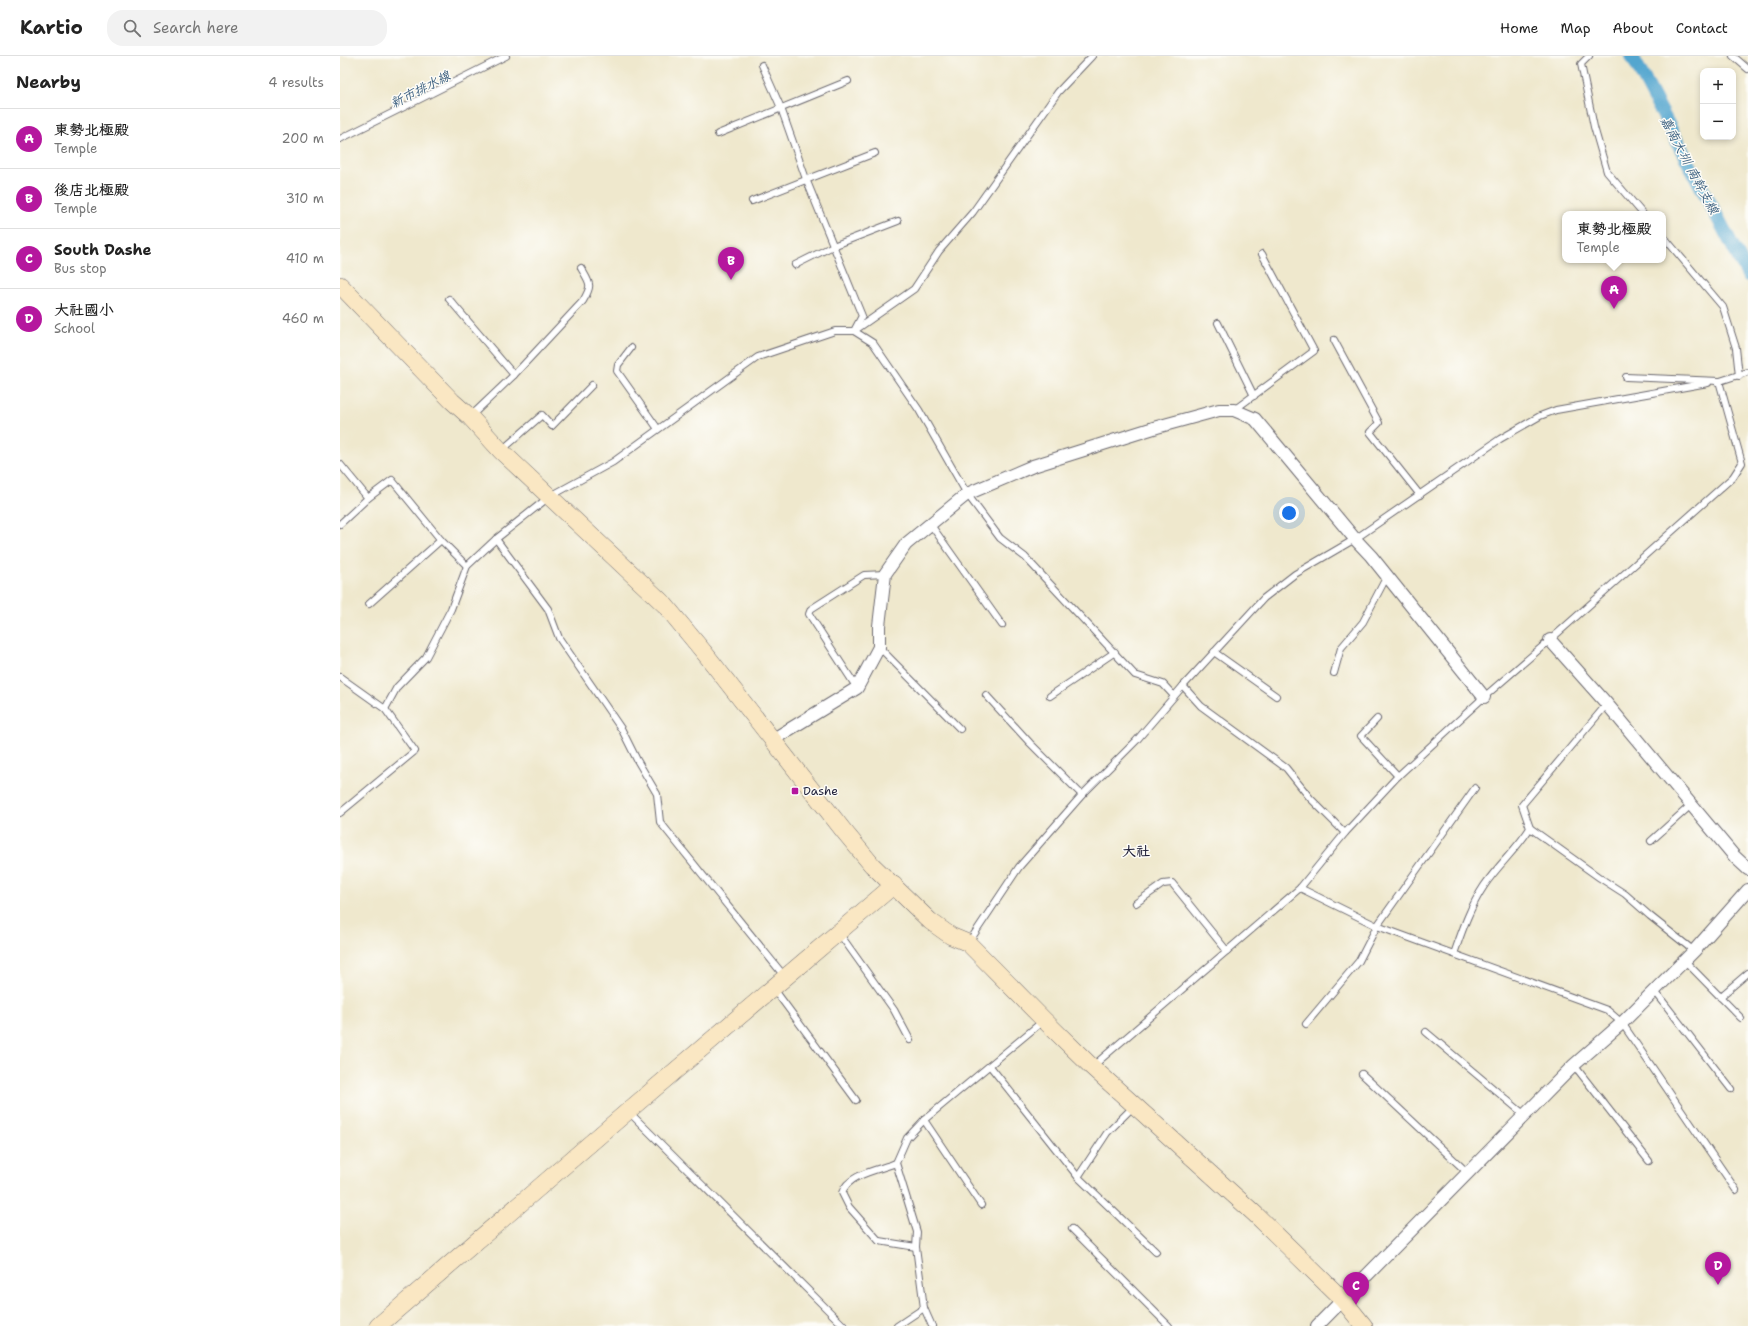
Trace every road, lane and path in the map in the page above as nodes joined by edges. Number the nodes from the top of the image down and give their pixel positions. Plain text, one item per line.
1 (506, 56) edge
2 (1092, 56) edge
3 (1589, 56) edge
4 (1733, 56) edge
5 (762, 65) dead end
6 (1748, 70) edge
7 (848, 81) dead end
8 (781, 108) junction
9 (718, 134) dead end
10 (340, 139) edge
11 (875, 153) dead end
12 (806, 179) junction
13 (752, 201) dead end
14 (1640, 211) edge
15 (898, 221) dead end
16 (1666, 240) edge
17 (833, 246) junction
18 (1262, 254) dead end
19 (795, 265) dead end
20 (581, 268) dead end
21 (340, 285) edge
22 (449, 299) dead end
23 (1218, 323) dead end
24 (854, 331) junction
25 (1334, 340) dead end
26 (631, 348) dead end
27 (1748, 372) edge
28 (514, 375) junction
29 (1739, 376) junction
30 (1626, 377) dead end
31 (1720, 381) junction
32 (592, 385) dead end
33 (1254, 396) junction
34 (1234, 410) junction
35 (470, 417) junction
36 (658, 429) junction
37 (501, 451) junction
38 (340, 464) edge
39 (967, 494) junction
40 (1420, 495) junction
41 (550, 496) junction
42 (368, 498) junction
43 (340, 524) edge
44 (931, 525) junction
45 (496, 539) junction
46 (1355, 539) junction
47 (441, 540) junction
48 (467, 566) junction
49 (885, 574) junction
50 (1387, 576) junction
51 (369, 604) dead end
52 (1002, 625) dead end
53 (1550, 640) junction
54 (879, 647) junction
55 (1115, 652) junction
56 (1214, 652) junction
57 (1334, 673) dead end
58 (340, 677) edge
59 (1183, 686) junction
60 (857, 688) junction
61 (986, 695) dead end
62 (1050, 696) dead end
63 (1174, 696) junction
64 (1276, 696) dead end
65 (1484, 697) junction
66 (1607, 704) junction
67 (385, 709) junction
68 (1377, 719) dead end
69 (960, 729) dead end
70 (772, 740) junction
71 (1398, 776) junction
72 (1474, 788) dead end
73 (1082, 795) junction
74 (1691, 804) junction
75 (340, 813) edge
76 (1530, 828) junction
77 (1345, 833) junction
78 (1651, 841) dead end
79 (1748, 869) edge
80 (894, 885) junction
81 (1300, 888) junction
82 (1748, 890) edge
83 (1136, 903) dead end
84 (1377, 926) junction
85 (839, 933) junction
86 (968, 943) junction
87 (1694, 950) junction
88 (1227, 951) junction
89 (1454, 954) junction
90 (1684, 960) junction
91 (1748, 973) edge
92 (779, 982) junction
93 (1654, 990) junction
94 (1720, 997) junction
95 (1741, 1018) dead end
96 (1044, 1020) junction
97 (1622, 1023) junction
98 (1306, 1024) dead end
99 (1426, 1032) dead end
100 (910, 1040) dead end
101 (1574, 1065) junction
102 (990, 1066) junction
103 (1092, 1067) junction
104 (1362, 1074) dead end
105 (1731, 1089) dead end
106 (856, 1100) dead end
107 (1134, 1106) junction
108 (628, 1111) junction
109 (1526, 1116) junction
110 (924, 1120) junction
111 (1649, 1162) dead end
112 (896, 1163) junction
113 (1469, 1174) junction
114 (1078, 1176) junction
115 (1736, 1190) dead end
116 (980, 1205) dead end
117 (1072, 1229) dead end
118 (916, 1247) junction
119 (1156, 1252) dead end
120 (1343, 1300) junction
121 (924, 1308) junction
122 (378, 1326) edge
123 (844, 1326) edge
124 (897, 1326) edge
125 (932, 1326) edge
126 (1169, 1326) edge
127 (1317, 1326) edge
128 (1364, 1326) edge

1 - 10 lane
2 - 24 lane
3 - 14 lane
4 - 6 lane
5 - 8 lane
7 - 8 lane
8 - 9 lane
8 - 12 lane
11 - 12 lane
12 - 13 lane
12 - 17 lane
15 - 17 lane
16 - 29 lane
17 - 19 lane
17 - 24 lane
18 - 33 lane
20 - 28 lane
21 - 35 street
22 - 28 lane
23 - 33 lane
24 - 36 lane
24 - 39 lane
25 - 40 lane
26 - 36 lane
27 - 29 lane
28 - 35 lane
29 - 31 lane
30 - 31 lane
31 - 40 lane
31 - 53 lane
32 - 37 lane
33 - 34 lane
34 - 39 street
34 - 46 street
35 - 37 street
36 - 41 lane
37 - 41 street
38 - 42 lane
39 - 44 street
39 - 55 lane
40 - 46 lane
41 - 45 lane
41 - 70 street
42 - 43 lane
42 - 47 lane
44 - 49 street
44 - 52 lane
45 - 48 lane
45 - 92 lane
46 - 50 street
46 - 56 lane
47 - 48 lane
47 - 51 lane
48 - 67 lane
49 - 54 street
49 - 60 lane
50 - 57 lane
50 - 65 street
53 - 65 lane
53 - 66 street
54 - 60 street
54 - 69 lane
55 - 62 lane
55 - 63 lane
56 - 59 lane
56 - 64 lane
58 - 67 lane
59 - 63 lane
59 - 77 lane
60 - 70 street
61 - 73 lane
63 - 73 lane
65 - 71 lane
66 - 74 street
66 - 76 lane
67 - 75 lane
68 - 71 lane
70 - 80 street
71 - 77 lane
72 - 84 lane
73 - 86 lane
74 - 78 lane
74 - 79 street
76 - 87 lane
76 - 89 lane
77 - 81 lane
80 - 85 street
80 - 86 street
81 - 84 lane
81 - 88 lane
82 - 87 street
83 - 88 lane
84 - 89 lane
84 - 98 lane
85 - 92 street
85 - 100 lane
86 - 96 street
87 - 90 street
88 - 103 lane
89 - 97 lane
90 - 93 street
90 - 94 lane
91 - 94 lane
92 - 106 lane
92 - 108 street
93 - 97 street
93 - 105 lane
94 - 95 lane
96 - 102 lane
96 - 103 street
97 - 101 street
97 - 115 lane
99 - 109 lane
101 - 109 street
101 - 111 lane
102 - 110 lane
102 - 114 lane
103 - 107 street
104 - 113 lane
107 - 114 lane
107 - 120 street
108 - 122 street
108 - 123 lane
109 - 113 street
110 - 112 lane
110 - 116 lane
112 - 118 lane
112 - 118 lane
113 - 120 street
114 - 119 lane
117 - 126 lane
118 - 121 lane
120 - 127 street
120 - 128 street
121 - 124 lane
121 - 125 lane

